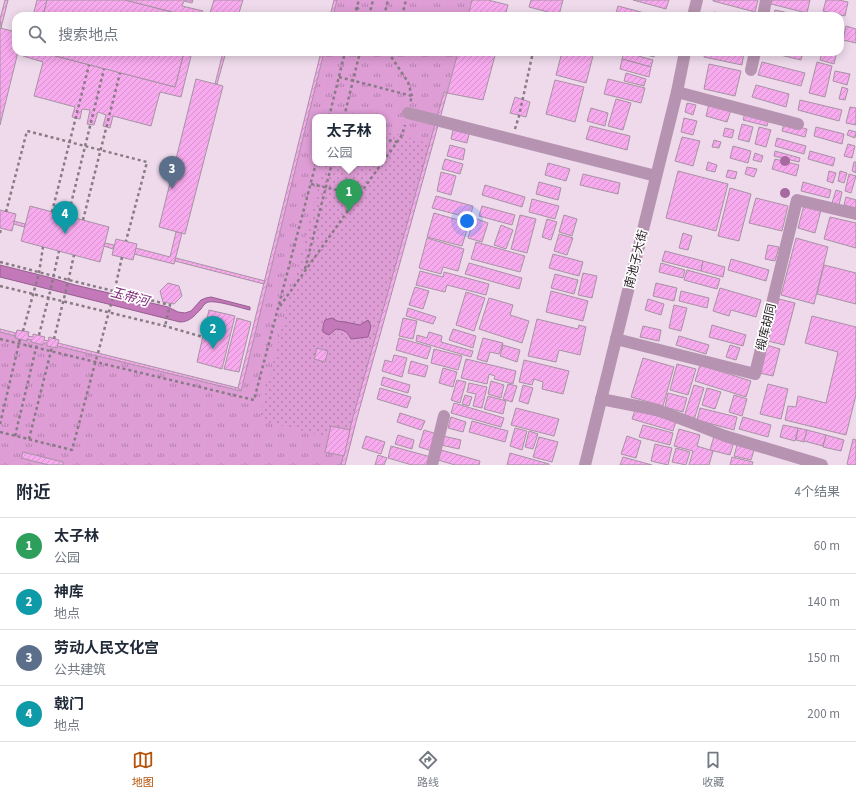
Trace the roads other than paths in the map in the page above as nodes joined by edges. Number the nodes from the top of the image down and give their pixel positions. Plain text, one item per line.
1 (697, 0) edge
2 (766, 0) edge
3 (694, 12) edge
4 (764, 12) edge
5 (684, 56) edge
6 (754, 56) edge
7 (751, 70) dead end
8 (677, 92) junction
9 (408, 113) road end
10 (798, 124) dead end
11 (656, 176) junction
12 (856, 214) edge
13 (616, 339) junction
14 (601, 399) junction
15 (444, 416) dead end
16 (432, 465) edge
17 (585, 465) edge
18 (822, 465) edge

1 - 3 street
2 - 4 street
5 - 8 street, 南池子大街
6 - 7 street
8 - 10 street
8 - 11 street, 南池子大街
9 - 11 street
11 - 13 street, 南池子大街
12 - 13 street, 缎库胡同
13 - 14 street, 南池子大街
14 - 17 street, 南池子大街
14 - 18 street
15 - 16 street

